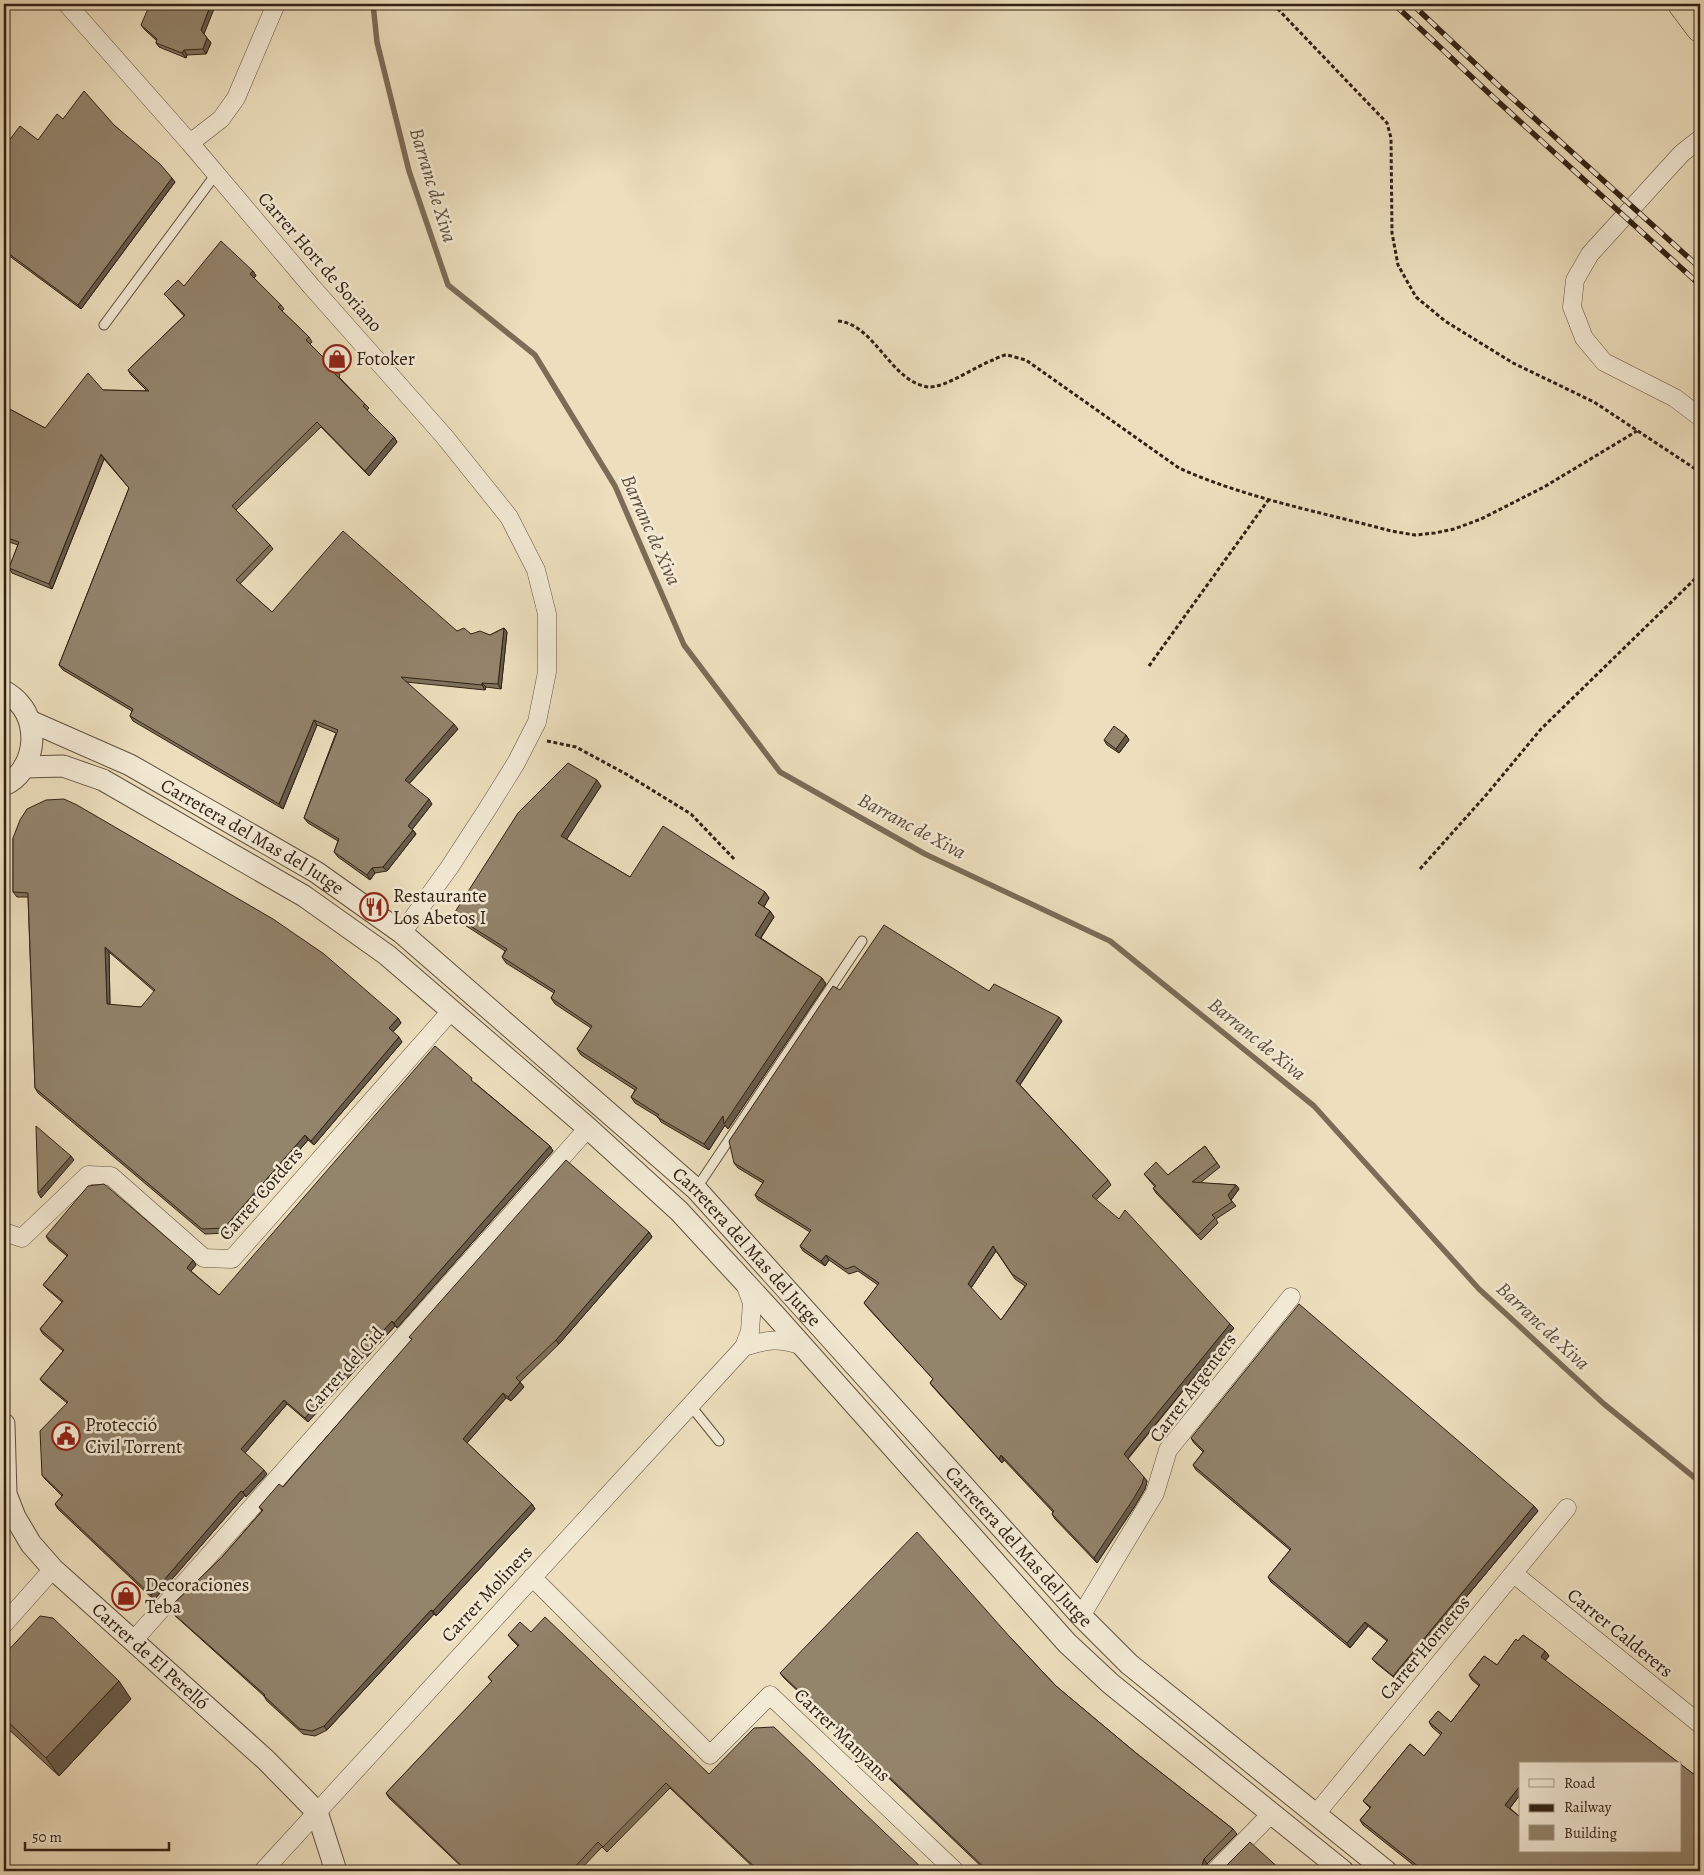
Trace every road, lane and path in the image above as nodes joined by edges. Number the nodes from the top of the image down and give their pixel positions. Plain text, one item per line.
1 (67, 4) edge
2 (276, 4) edge
3 (1273, 4) edge
4 (1682, 4) edge
5 (1700, 28) edge
6 (1700, 139) edge
7 (190, 143) junction
8 (216, 174) junction
9 (838, 321) dead end
10 (104, 325) dead end
11 (1700, 417) edge
12 (1637, 431) junction
13 (1700, 472) edge
14 (1270, 499) junction
15 (1700, 574) edge
16 (1149, 666) dead end
17 (4, 689) edge
18 (30, 721) junction
19 (529, 737) junction
20 (24, 767) junction
21 (5, 788) edge
22 (735, 860) dead end
23 (1420, 869) dead end
24 (402, 933) junction
25 (862, 940) dead end
26 (451, 1011) junction
27 (588, 1128) junction
28 (696, 1189) junction
29 (4, 1232) edge
30 (743, 1280) junction
31 (1291, 1297) dead end
32 (802, 1346) junction
33 (744, 1347) junction
34 (690, 1406) junction
35 (4, 1424) edge
36 (719, 1441) dead end
37 (1567, 1508) dead end
38 (53, 1570) junction
39 (1514, 1574) junction
40 (532, 1577) junction
41 (1081, 1616) junction
42 (4, 1624) edge
43 (133, 1641) junction
44 (1700, 1724) edge
45 (317, 1812) junction
46 (1272, 1813) junction
47 (1314, 1815) junction
48 (263, 1871) edge
49 (336, 1871) edge
50 (954, 1871) edge
51 (1214, 1871) edge
52 (1344, 1871) edge
53 (1386, 1871) edge

1 - 7 street, Carrer Hort de Soriano
2 - 7 street
3 - 12 path
4 - 5 highway
6 - 11 street
7 - 8 street, Carrer Hort de Soriano
8 - 10 lane
8 - 19 street, Carrer Hort de Soriano
9 - 14 path
12 - 13 path
12 - 14 path
14 - 16 path
15 - 23 path
17 - 18 street
18 - 20 street
18 - 24 street, Carretera del Mas del Jutge
19 - 22 path
19 - 24 street, Carrer Hort de Soriano
20 - 21 street
20 - 26 street, Carretera del Mas del Jutge
24 - 28 street, Carretera del Mas del Jutge
25 - 28 lane
26 - 27 street, Carretera del Mas del Jutge
26 - 29 street, Carrer Corders
27 - 30 street, Carretera del Mas del Jutge
27 - 43 street, Carrer del Cid
28 - 41 street, Carretera del Mas del Jutge
30 - 32 street, Carretera del Mas del Jutge
30 - 33 street, Carrer Moliners
31 - 41 street, Carrer Argenters
32 - 33 street
32 - 46 street, Carretera del Mas del Jutge
33 - 34 street, Carrer Moliners
34 - 36 lane
34 - 40 street, Carrer Moliners
35 - 38 street, Carrer de El Perelló
37 - 39 street, Carrer Horneros
38 - 42 street
38 - 43 street, Carrer de El Perelló
39 - 44 street, Carrer Calderers
39 - 47 street, Carrer Horneros
40 - 45 street, Carrer Moliners
40 - 50 street, Carrer Manyans
41 - 47 street, Carretera del Mas del Jutge
43 - 45 street, Carrer de El Perelló
45 - 48 street, Carrer Moliners
45 - 49 street, Carrer de El Perelló
46 - 51 street
46 - 52 street, Carretera del Mas del Jutge
47 - 53 street, Carretera del Mas del Jutge

